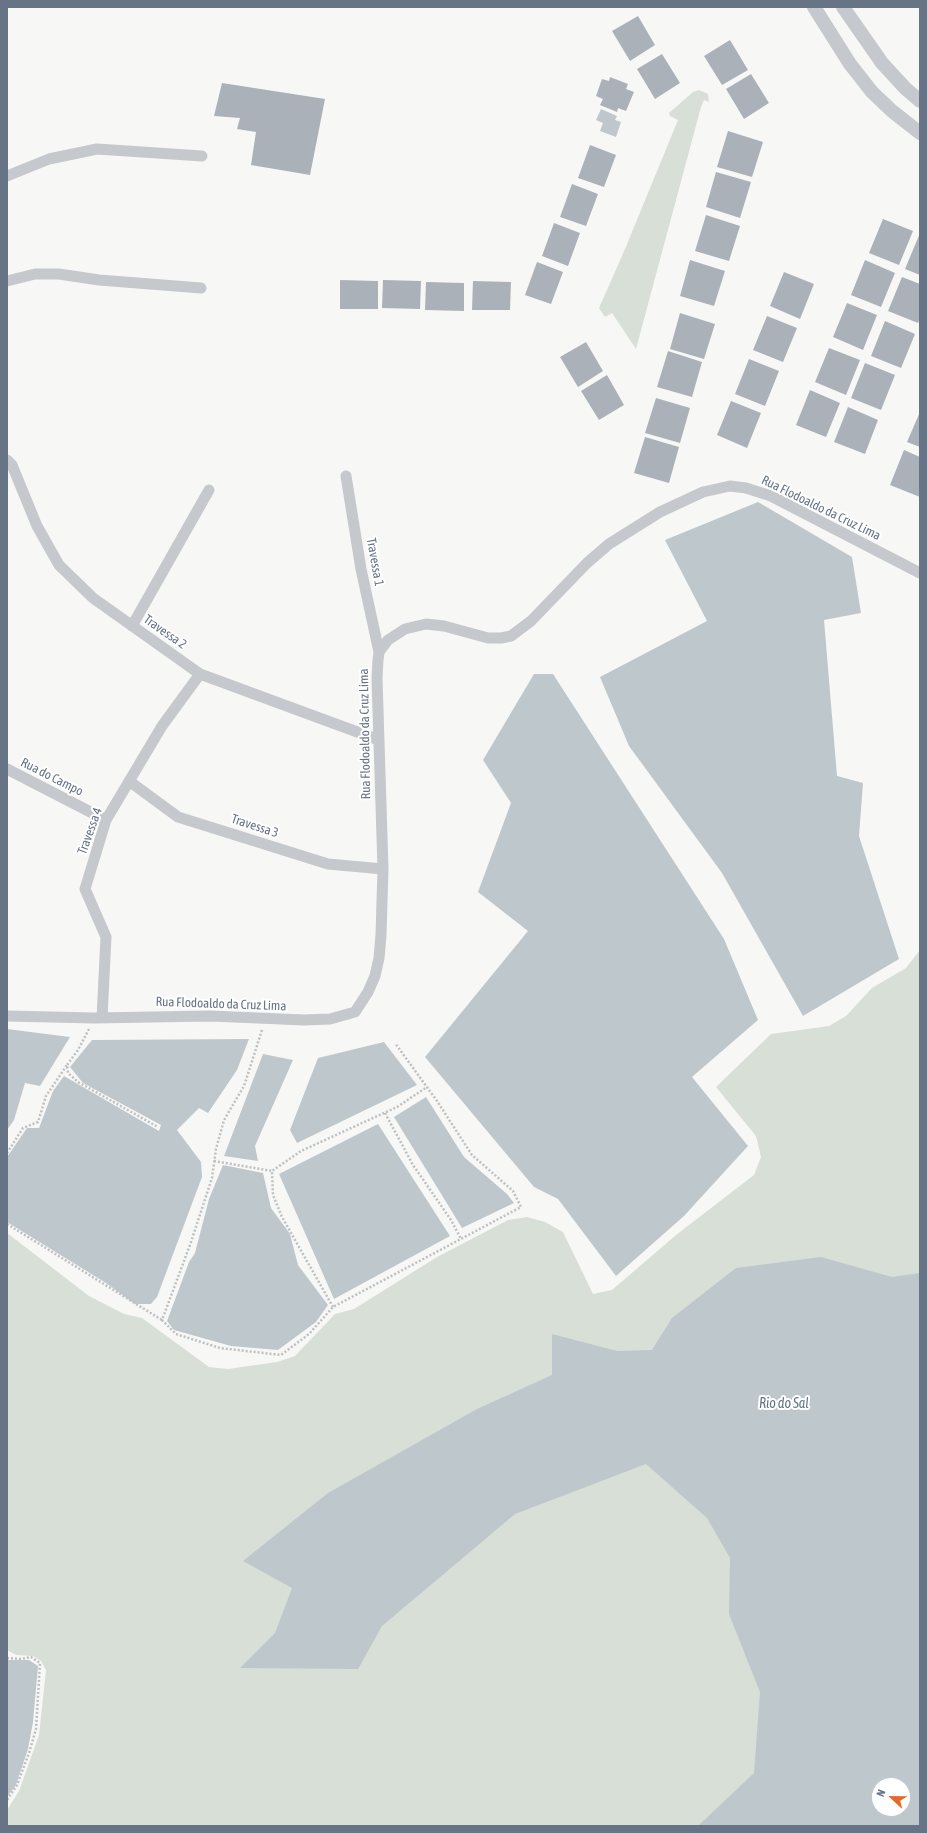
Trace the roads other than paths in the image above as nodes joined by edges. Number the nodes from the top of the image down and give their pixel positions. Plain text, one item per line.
1 (814, 7) edge
2 (843, 7) edge
3 (920, 101) edge
4 (920, 133) edge
5 (202, 156) dead end
6 (7, 176) edge
7 (7, 281) edge
8 (201, 288) dead end
9 (7, 460) edge
10 (346, 476) dead end
11 (209, 490) dead end
12 (920, 573) edge
13 (132, 626) junction
14 (379, 652) junction
15 (200, 674) junction
16 (379, 740) junction
17 (7, 769) edge
18 (129, 781) junction
19 (106, 820) junction
20 (383, 869) junction
21 (7, 1016) edge
22 (98, 1018) junction

1 - 4 street
2 - 3 street
5 - 6 street
7 - 8 street
9 - 13 street, Travessa 2
10 - 14 street, Travessa 1
11 - 13 street
12 - 14 street, Rua Flodoaldo da Cruz Lima
13 - 15 street, Travessa 2
14 - 16 street, Rua Flodoaldo da Cruz Lima
15 - 16 street, Travessa 2
15 - 18 street, Travessa 4
16 - 20 street, Rua Flodoaldo da Cruz Lima
17 - 19 street, Rua do Campo
18 - 19 street, Travessa 4
18 - 20 street, Travessa 3
19 - 22 street, Travessa 4
20 - 22 street, Rua Flodoaldo da Cruz Lima
21 - 22 street, Rua Flodoaldo da Cruz Lima

